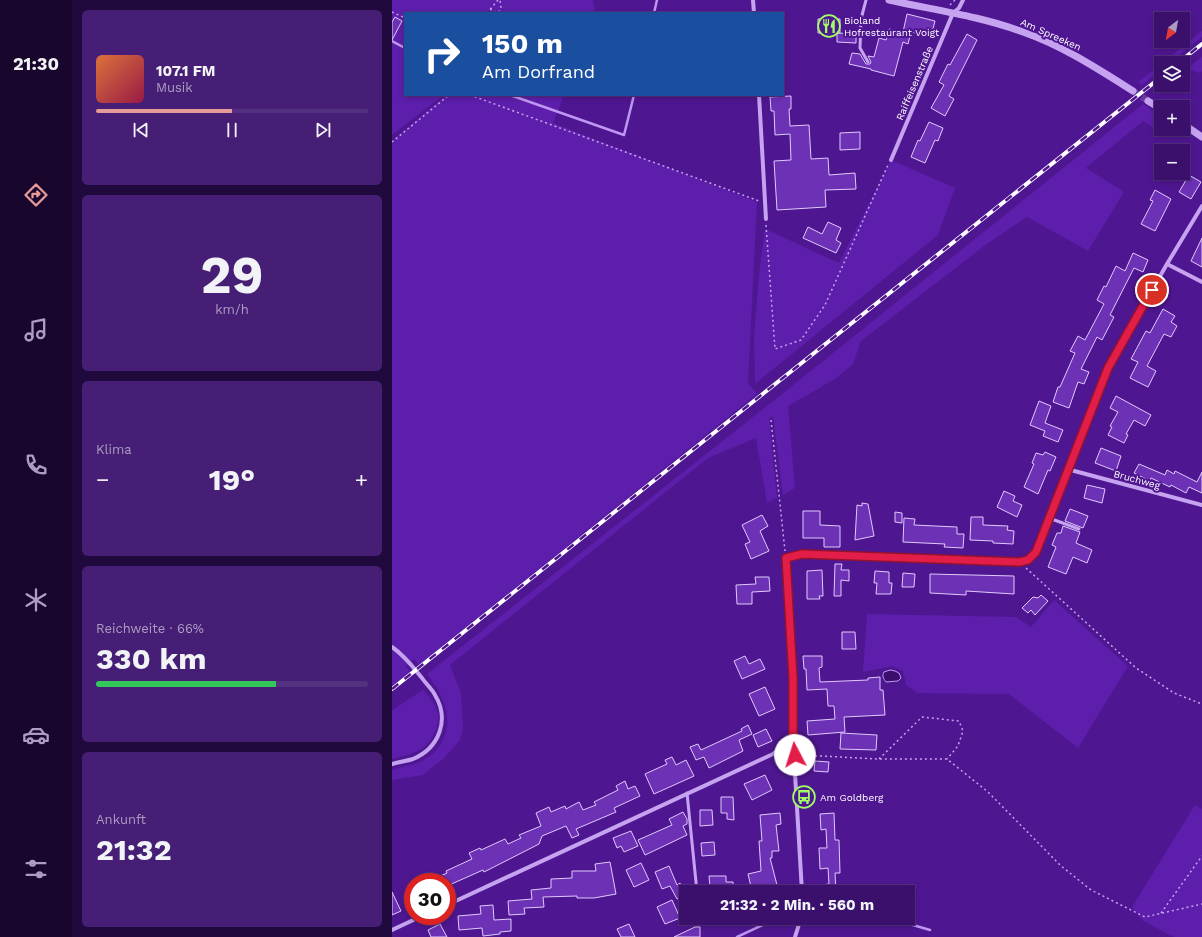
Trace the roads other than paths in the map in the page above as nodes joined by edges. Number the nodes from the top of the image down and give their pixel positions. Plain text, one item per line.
1 (753, 0) edge
2 (866, 0) edge
3 (889, 0) edge
4 (963, 0) edge
5 (754, 12) edge
6 (953, 13) junction
7 (868, 62) dead end
8 (1133, 91) tunnel mouth
9 (759, 96) edge
10 (1148, 101) tunnel mouth
11 (1154, 105) edge
12 (1190, 129) edge
13 (1202, 137) edge
14 (891, 160) road end
15 (1202, 206) edge
16 (766, 219) road end
17 (1167, 264) junction
18 (1202, 282) edge
19 (1067, 468) junction
20 (1202, 505) edge
21 (1049, 518) junction
22 (1078, 529) dead end
23 (392, 647) edge
24 (793, 740) junction
25 (392, 764) edge
26 (688, 793) junction
27 (696, 885) edge
28 (802, 885) edge
29 (456, 901) edge
30 (404, 924) edge
31 (799, 925) edge
32 (392, 930) edge
33 (795, 937) edge

1 - 5 street
2 - 7 lane
3 - 6 street, Am Spreeken
4 - 6 street, Raiffeisenstraße
6 - 8 street, Am Spreeken
6 - 14 street, Raiffeisenstraße
9 - 16 street
10 - 11 street
12 - 13 street
15 - 17 street
17 - 18 street
17 - 19 street
19 - 20 street, Bruchweg
19 - 21 street
21 - 22 lane
21 - 24 street
23 - 25 street
24 - 26 street
24 - 28 street
26 - 27 lane
26 - 29 street
30 - 32 street
31 - 33 street

